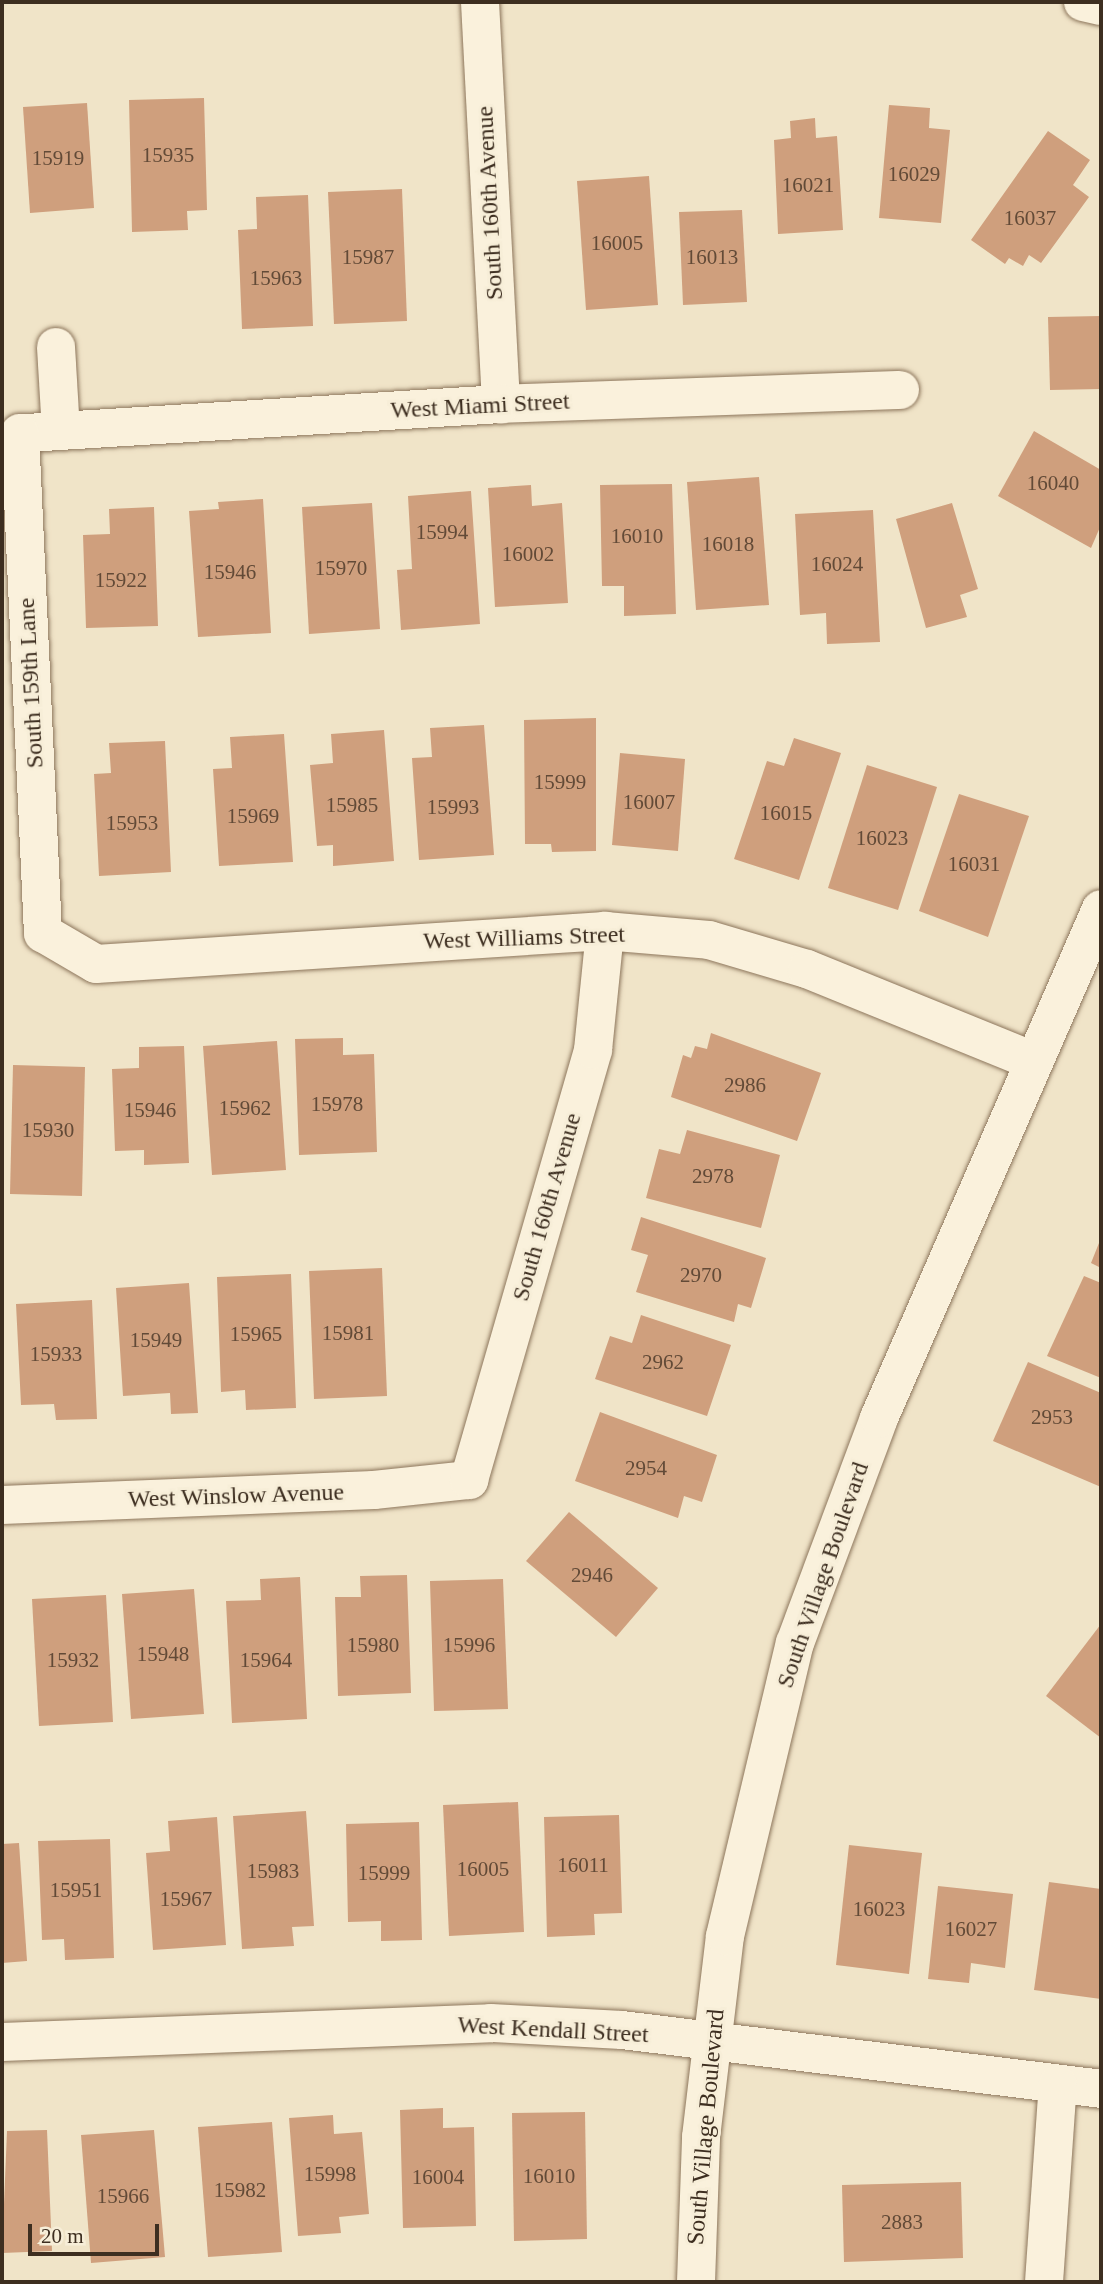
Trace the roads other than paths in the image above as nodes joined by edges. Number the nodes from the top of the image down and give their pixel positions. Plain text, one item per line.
1 (480, 2) edge
2 (1083, 2) edge
3 (1101, 6) edge
4 (56, 347) dead end
5 (901, 390) dead end
6 (501, 404) junction
7 (61, 430) junction
8 (20, 433) joint
9 (1101, 909) edge
10 (605, 931) junction
11 (43, 933) joint
12 (1034, 1061) junction
13 (469, 1480) joint
14 (2, 1505) edge
15 (710, 2041) junction
16 (2, 2042) edge
17 (1058, 2084) junction
18 (1101, 2089) edge
19 (696, 2282) edge
20 (1044, 2282) edge

1 - 6 street, South 160th Avenue
2 - 3 street
4 - 7 street
5 - 6 street, West Miami Street
6 - 7 street, West Miami Street
7 - 8 street, West Miami Street
8 - 11 street, South 159th Lane
9 - 12 street, South Village Boulevard
10 - 11 street, West Williams Street
10 - 12 street, West Williams Street
10 - 13 street, South 160th Avenue
12 - 15 street, South Village Boulevard
13 - 14 street, West Winslow Avenue
15 - 16 street, West Kendall Street
15 - 17 street, West Kendall Street
15 - 19 street, South Village Boulevard
17 - 18 street, West Kendall Street
17 - 20 street

